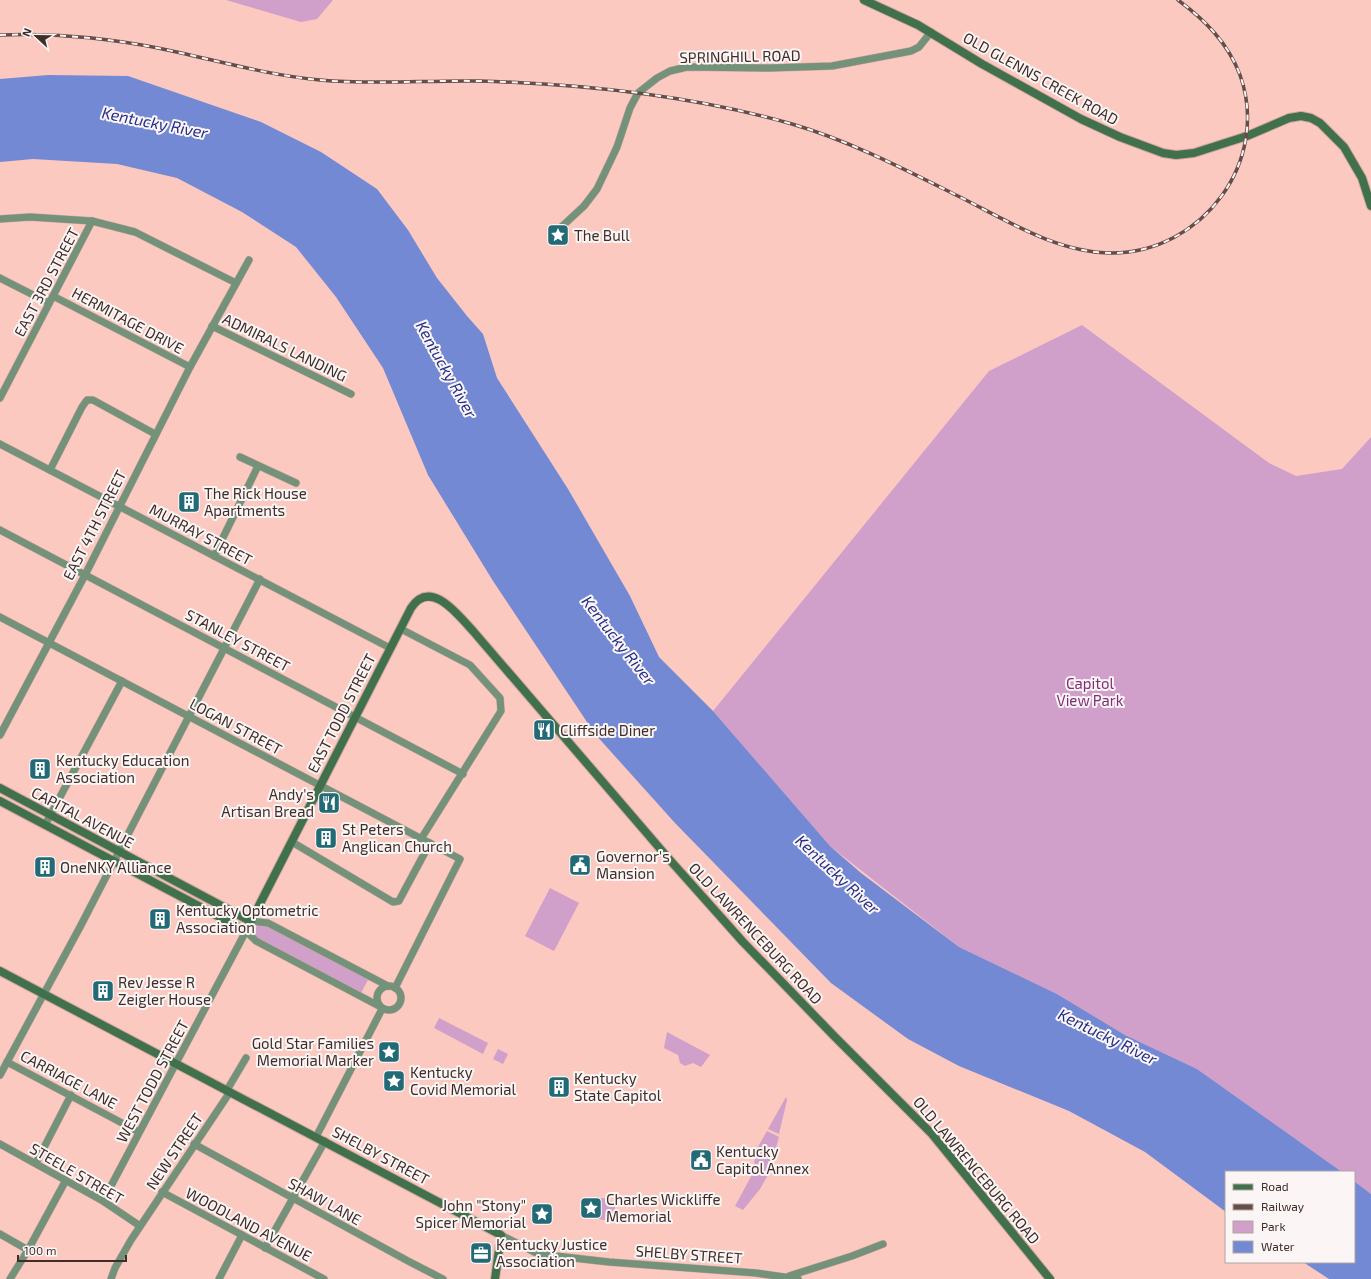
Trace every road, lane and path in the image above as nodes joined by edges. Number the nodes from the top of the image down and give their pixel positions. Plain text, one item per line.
1 (864, 0) edge
2 (930, 32) junction
3 (1371, 206) edge
4 (0, 219) edge
5 (92, 221) junction
6 (557, 231) dead end
7 (249, 260) dead end
8 (0, 278) edge
9 (236, 283) junction
10 (53, 296) junction
11 (49, 304) junction
12 (212, 326) junction
13 (190, 367) junction
14 (351, 394) dead end
15 (0, 398) edge
16 (155, 434) junction
17 (0, 444) edge
18 (240, 457) dead end
19 (258, 466) junction
20 (50, 470) junction
21 (296, 483) dead end
22 (120, 506) junction
23 (0, 530) edge
24 (214, 556) junction
25 (85, 575) junction
26 (260, 580) junction
27 (445, 603) joint
28 (1, 620) edge
29 (400, 629) junction
30 (49, 643) junction
31 (224, 648) junction
32 (390, 648) junction
33 (122, 681) junction
34 (189, 716) junction
35 (354, 717) junction
36 (0, 735) edge
37 (463, 774) junction
38 (320, 785) junction
39 (0, 788) edge
40 (0, 801) edge
41 (50, 816) junction
42 (45, 825) junction
43 (421, 839) junction
44 (292, 842) junction
45 (430, 844) junction
46 (119, 852) junction
47 (114, 861) junction
48 (250, 921) junction
49 (246, 931) junction
50 (0, 971) edge
51 (391, 987) junction
52 (44, 994) junction
53 (381, 1007) junction
54 (246, 1058) dead end
55 (7, 1062) junction
56 (176, 1063) junction
57 (0, 1075) edge
58 (228, 1091) junction
59 (71, 1095) junction
60 (140, 1132) junction
61 (316, 1137) junction
62 (325, 1142) junction
63 (0, 1144) edge
64 (194, 1144) junction
65 (36, 1163) junction
66 (66, 1180) junction
67 (162, 1192) junction
68 (293, 1198) junction
69 (103, 1201) junction
70 (140, 1226) junction
71 (0, 1234) edge
72 (501, 1235) junction
73 (242, 1236) junction
74 (883, 1244) dead end
75 (265, 1248) junction
76 (28, 1250) junction
77 (787, 1277) junction
78 (10, 1279) edge
79 (111, 1279) edge
80 (219, 1279) edge
81 (324, 1279) edge
82 (444, 1279) edge
83 (495, 1279) edge
84 (798, 1279) edge
85 (1050, 1279) edge

1 - 2 main road, OLD GLENNS CREEK ROAD
2 - 3 main road, OLD GLENNS CREEK ROAD
2 - 6 street, SPRINGHILL ROAD
4 - 5 street
5 - 9 street
5 - 10 street, EAST 3RD STREET
7 - 9 street, ADMIRALS LANDING
8 - 11 street
9 - 12 street, ADMIRALS LANDING
10 - 11 street, EAST 3RD STREET
10 - 13 street, HERMITAGE DRIVE
11 - 15 street, EAST 3RD STREET
12 - 13 street, EAST 4TH STREET
12 - 14 street, ADMIRALS LANDING
13 - 16 street, EAST 4TH STREET
16 - 20 street
16 - 22 street, EAST 4TH STREET
17 - 20 street, MURRAY STREET
18 - 19 street
19 - 21 street
19 - 24 street
20 - 22 street, MURRAY STREET
22 - 24 street, MURRAY STREET
22 - 25 street, EAST 4TH STREET
23 - 25 street, STANLEY STREET
24 - 26 street, MURRAY STREET
25 - 30 street, EAST 4TH STREET
25 - 31 street, STANLEY STREET
26 - 31 street
26 - 32 street, MURRAY STREET
27 - 29 main road, EAST TODD STREET
27 - 85 main road, OLD LAWRENCEBURG ROAD
28 - 30 street, LOGAN STREET
29 - 32 main road, EAST TODD STREET
29 - 37 street
30 - 33 street, LOGAN STREET
30 - 36 street, EAST 4TH STREET
31 - 34 street
31 - 35 street, STANLEY STREET
32 - 35 main road, EAST TODD STREET
33 - 34 street, LOGAN STREET
33 - 41 street
34 - 38 street, LOGAN STREET
34 - 46 street
35 - 37 street, STANLEY STREET
35 - 38 main road, EAST TODD STREET
37 - 43 street
38 - 43 street, LOGAN STREET
38 - 44 main road, EAST TODD STREET
39 - 41 main road, CAPITAL AVENUE
40 - 42 main road, CAPITAL AVENUE
41 - 42 street
41 - 46 main road, CAPITAL AVENUE
42 - 47 main road, CAPITAL AVENUE
43 - 45 street, LOGAN STREET
44 - 45 street
44 - 48 main road, EAST TODD STREET
45 - 51 street, LOGAN STREET
46 - 47 street
46 - 48 main road, CAPITAL AVENUE
47 - 49 main road, CAPITAL AVENUE
47 - 52 street
48 - 49 main road, EAST TODD STREET
48 - 51 street, CAPITAL AVENUE
49 - 53 street, CAPITAL AVENUE
49 - 56 street, WEST TODD STREET
50 - 52 main road, SHELBY STREET
51 - 53 street
51 - 53 street
52 - 55 street
52 - 56 main road, SHELBY STREET
53 - 61 street
54 - 58 street, NEW STREET
55 - 57 street
55 - 59 street, CARRIAGE LANE
56 - 58 main road, SHELBY STREET
56 - 60 street, WEST TODD STREET
58 - 61 main road, SHELBY STREET
58 - 64 street, NEW STREET
59 - 60 street, CARRIAGE LANE
59 - 65 street
60 - 69 street, WEST TODD STREET
61 - 62 main road, SHELBY STREET
62 - 68 street
62 - 72 main road, SHELBY STREET
63 - 65 street, STEELE STREET
64 - 67 street, NEW STREET
64 - 68 street, SHAW LANE
65 - 66 street, STEELE STREET
66 - 69 street, STEELE STREET
66 - 76 street
67 - 70 street, NEW STREET
67 - 73 street, WOODLAND AVENUE
68 - 75 street
68 - 82 street, SHAW LANE
69 - 70 street, STEELE STREET
70 - 79 street, NEW STREET
71 - 76 street
72 - 77 street, SHELBY STREET
72 - 83 main road
73 - 75 street, WOODLAND AVENUE
73 - 80 street
74 - 77 street
75 - 81 street, WOODLAND AVENUE
76 - 78 street
77 - 84 street, SHELBY STREET

